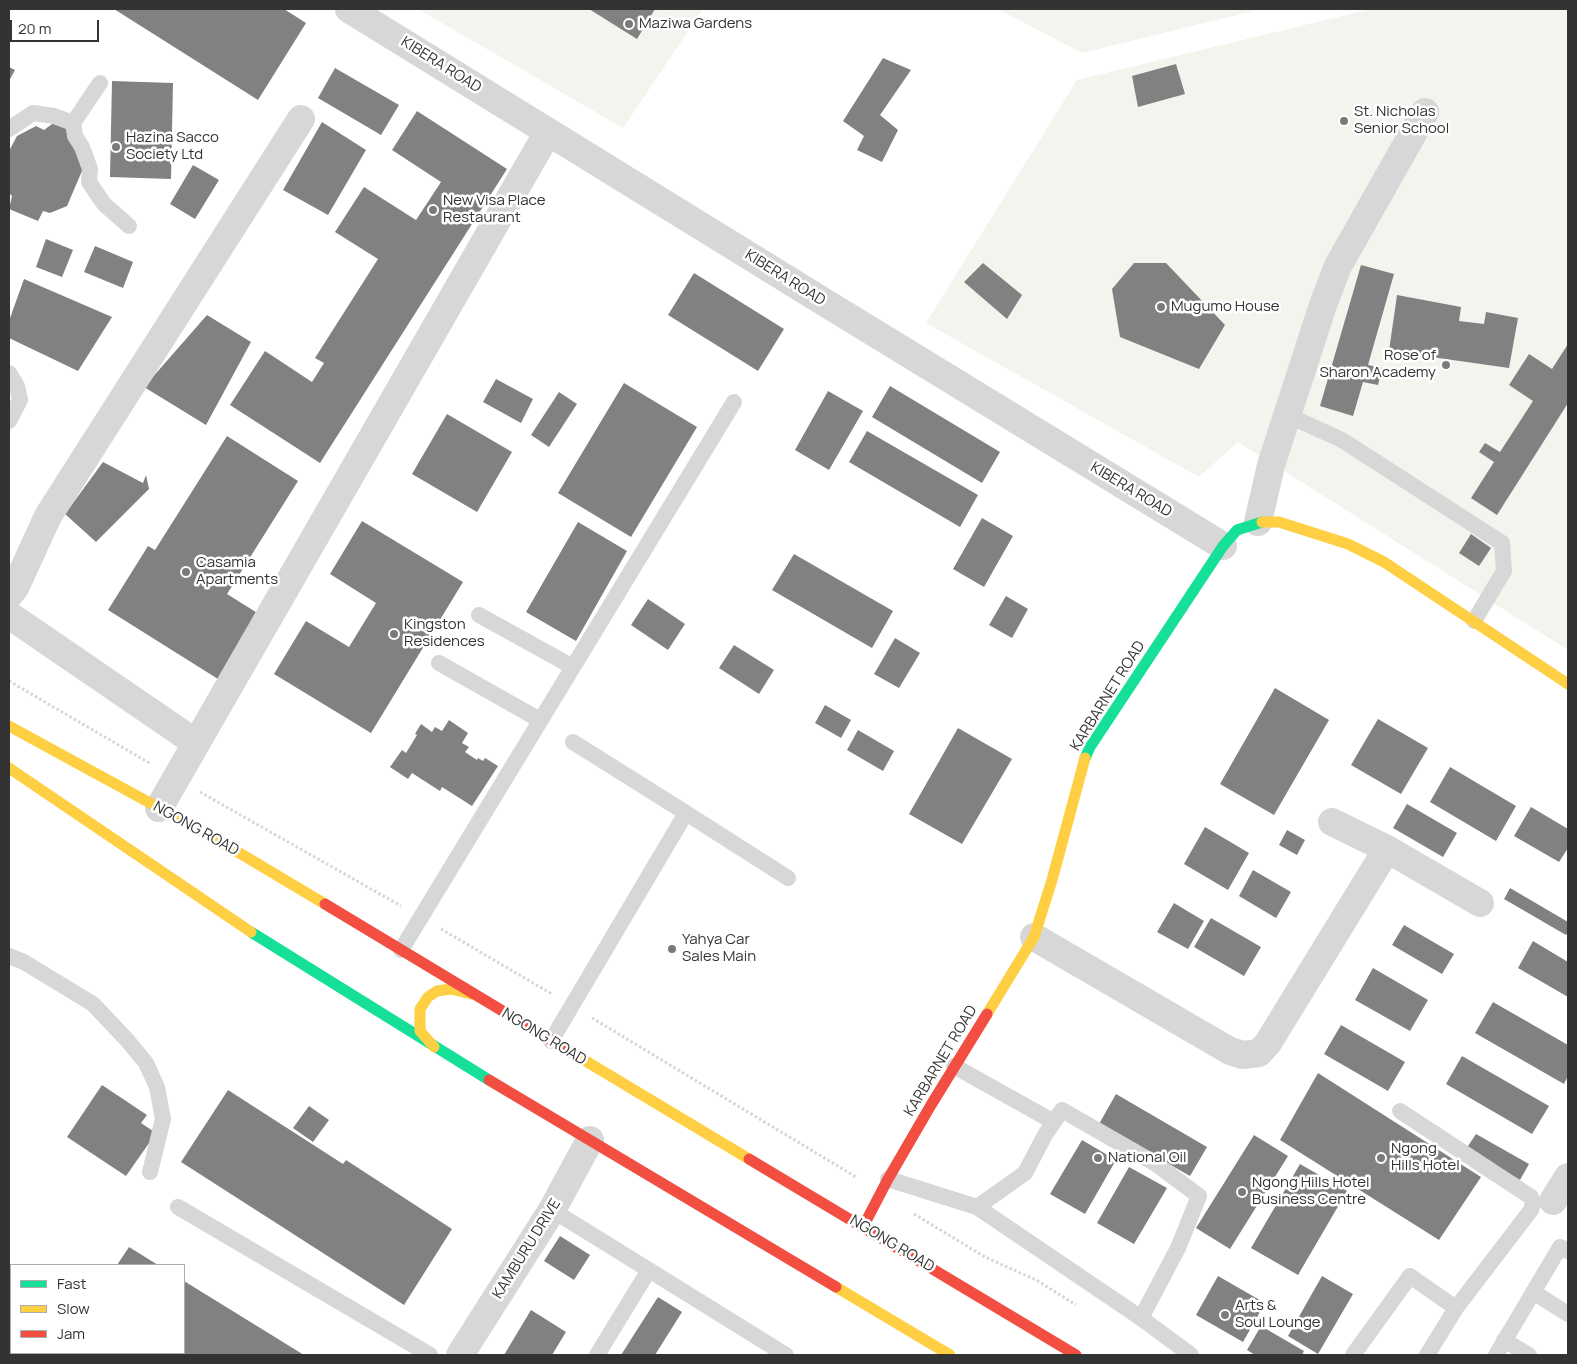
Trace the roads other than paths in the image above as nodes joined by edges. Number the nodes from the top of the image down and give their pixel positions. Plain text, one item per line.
1 (349, 9) edge
2 (100, 84) dead end
3 (1425, 112) dead end
4 (301, 119) dead end
5 (73, 123) junction
6 (9, 129) edge
7 (548, 132) junction
8 (129, 226) dead end
9 (9, 373) edge
10 (734, 402) dead end
11 (1287, 415) junction
12 (9, 421) edge
13 (1258, 522) junction
14 (1223, 546) junction
15 (9, 595) edge
16 (9, 615) edge
17 (478, 616) dead end
18 (1474, 621) junction
19 (439, 663) dead end
20 (573, 667) junction
21 (1568, 684) edge
22 (540, 720) junction
23 (9, 726) edge
24 (573, 742) dead end
25 (196, 743) junction
26 (9, 768) edge
27 (159, 808) junction
28 (686, 813) junction
29 (1332, 822) dead end
30 (1387, 849) junction
31 (788, 878) dead end
32 (1480, 903) dead end
33 (1034, 937) junction
34 (401, 950) junction
35 (9, 956) edge
36 (475, 995) junction
37 (551, 1041) junction
38 (434, 1047) junction
39 (954, 1066) junction
40 (1400, 1111) dead end
41 (1054, 1122) junction
42 (590, 1140) junction
43 (150, 1172) dead end
44 (1568, 1177) edge
45 (888, 1180) junction
46 (1554, 1201) dead end
47 (178, 1207) dead end
48 (977, 1207) junction
49 (552, 1210) junction
50 (863, 1227) junction
51 (1568, 1251) edge
52 (649, 1270) junction
53 (1533, 1292) junction
54 (1456, 1308) junction
55 (1568, 1314) edge
56 (1141, 1318) junction
57 (1504, 1340) junction
58 (430, 1355) edge
59 (460, 1355) edge
60 (597, 1355) edge
61 (786, 1355) edge
62 (950, 1355) edge
63 (1076, 1355) edge
64 (1191, 1355) edge
65 (1353, 1355) edge
66 (1427, 1355) edge
67 (1496, 1355) edge
68 (1529, 1355) edge

1 - 7 street, KIBERA ROAD
2 - 5 lane
3 - 11 street
4 - 15 street
5 - 6 lane
5 - 8 lane
7 - 14 street, KIBERA ROAD
7 - 25 street
9 - 12 lane
10 - 20 lane
11 - 13 street
11 - 18 lane
13 - 14 main road, KARBARNET ROAD
13 - 18 main road, KARBARNET ROAD
14 - 33 main road, KARBARNET ROAD
16 - 25 street
17 - 20 lane
18 - 21 main road, KARBARNET ROAD
19 - 22 lane
20 - 22 lane
22 - 34 lane
23 - 27 main road, NGONG ROAD
24 - 28 lane
25 - 27 street
26 - 38 main road
27 - 34 main road, NGONG ROAD
28 - 31 lane
28 - 37 lane
29 - 30 street
30 - 32 street
30 - 33 street
33 - 39 main road, KARBARNET ROAD
34 - 36 main road, NGONG ROAD
35 - 43 lane
36 - 37 main road, NGONG ROAD
36 - 38 main road
37 - 50 main road, NGONG ROAD
38 - 42 main road
39 - 41 lane
39 - 45 main road, KARBARNET ROAD
40 - 54 lane
41 - 48 lane
41 - 56 lane
42 - 49 street, KAMBURU DRIVE
42 - 62 main road
44 - 46 street
45 - 48 lane
45 - 50 main road, KARBARNET ROAD
47 - 58 lane
48 - 56 lane
49 - 52 lane
49 - 59 street, KAMBURU DRIVE
50 - 63 main road, NGONG ROAD
51 - 53 lane
52 - 60 lane
52 - 61 lane
53 - 55 lane
53 - 57 lane
54 - 65 lane
54 - 66 lane
56 - 64 lane
57 - 67 lane
57 - 68 lane

